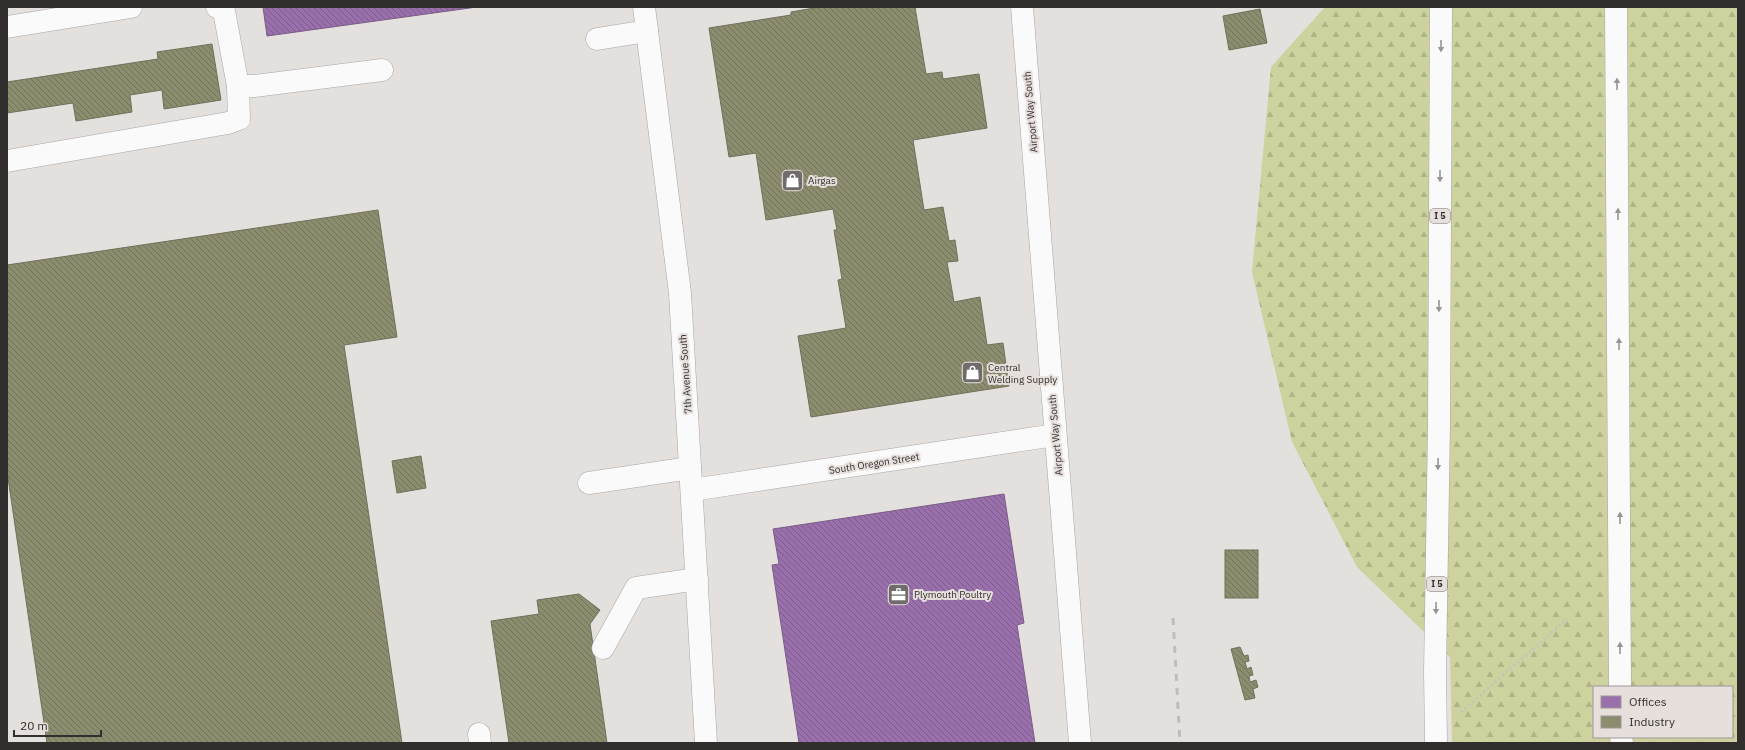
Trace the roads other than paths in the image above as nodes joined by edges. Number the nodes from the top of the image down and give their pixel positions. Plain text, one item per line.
1 (131, 7) edge
2 (216, 7) edge
3 (644, 7) edge
4 (1022, 7) edge
5 (1441, 7) edge
6 (1616, 7) edge
7 (7, 27) edge
8 (647, 31) junction
9 (597, 39) dead end
10 (382, 70) dead end
11 (238, 86) junction
12 (7, 161) edge
13 (1055, 435) junction
14 (690, 468) junction
15 (589, 483) dead end
16 (692, 490) junction
17 (697, 579) junction
18 (602, 648) dead end
19 (1620, 686) edge
20 (706, 743) edge
21 (1080, 743) edge
22 (1436, 743) edge

1 - 7 main road
2 - 11 main road
3 - 8 main road, 7th Avenue South
4 - 13 main road, Airport Way South
5 -> 22 main road, I 5, bridge
19 -> 6 main road
8 - 9 main road
8 - 14 main road, 7th Avenue South
10 - 11 main road
11 - 12 main road
13 - 16 main road, South Oregon Street
13 - 21 main road, Airport Way South
14 - 15 main road
14 - 16 main road, 7th Avenue South
16 - 17 main road, 7th Avenue South
17 - 18 main road
17 - 20 main road, 7th Avenue South

